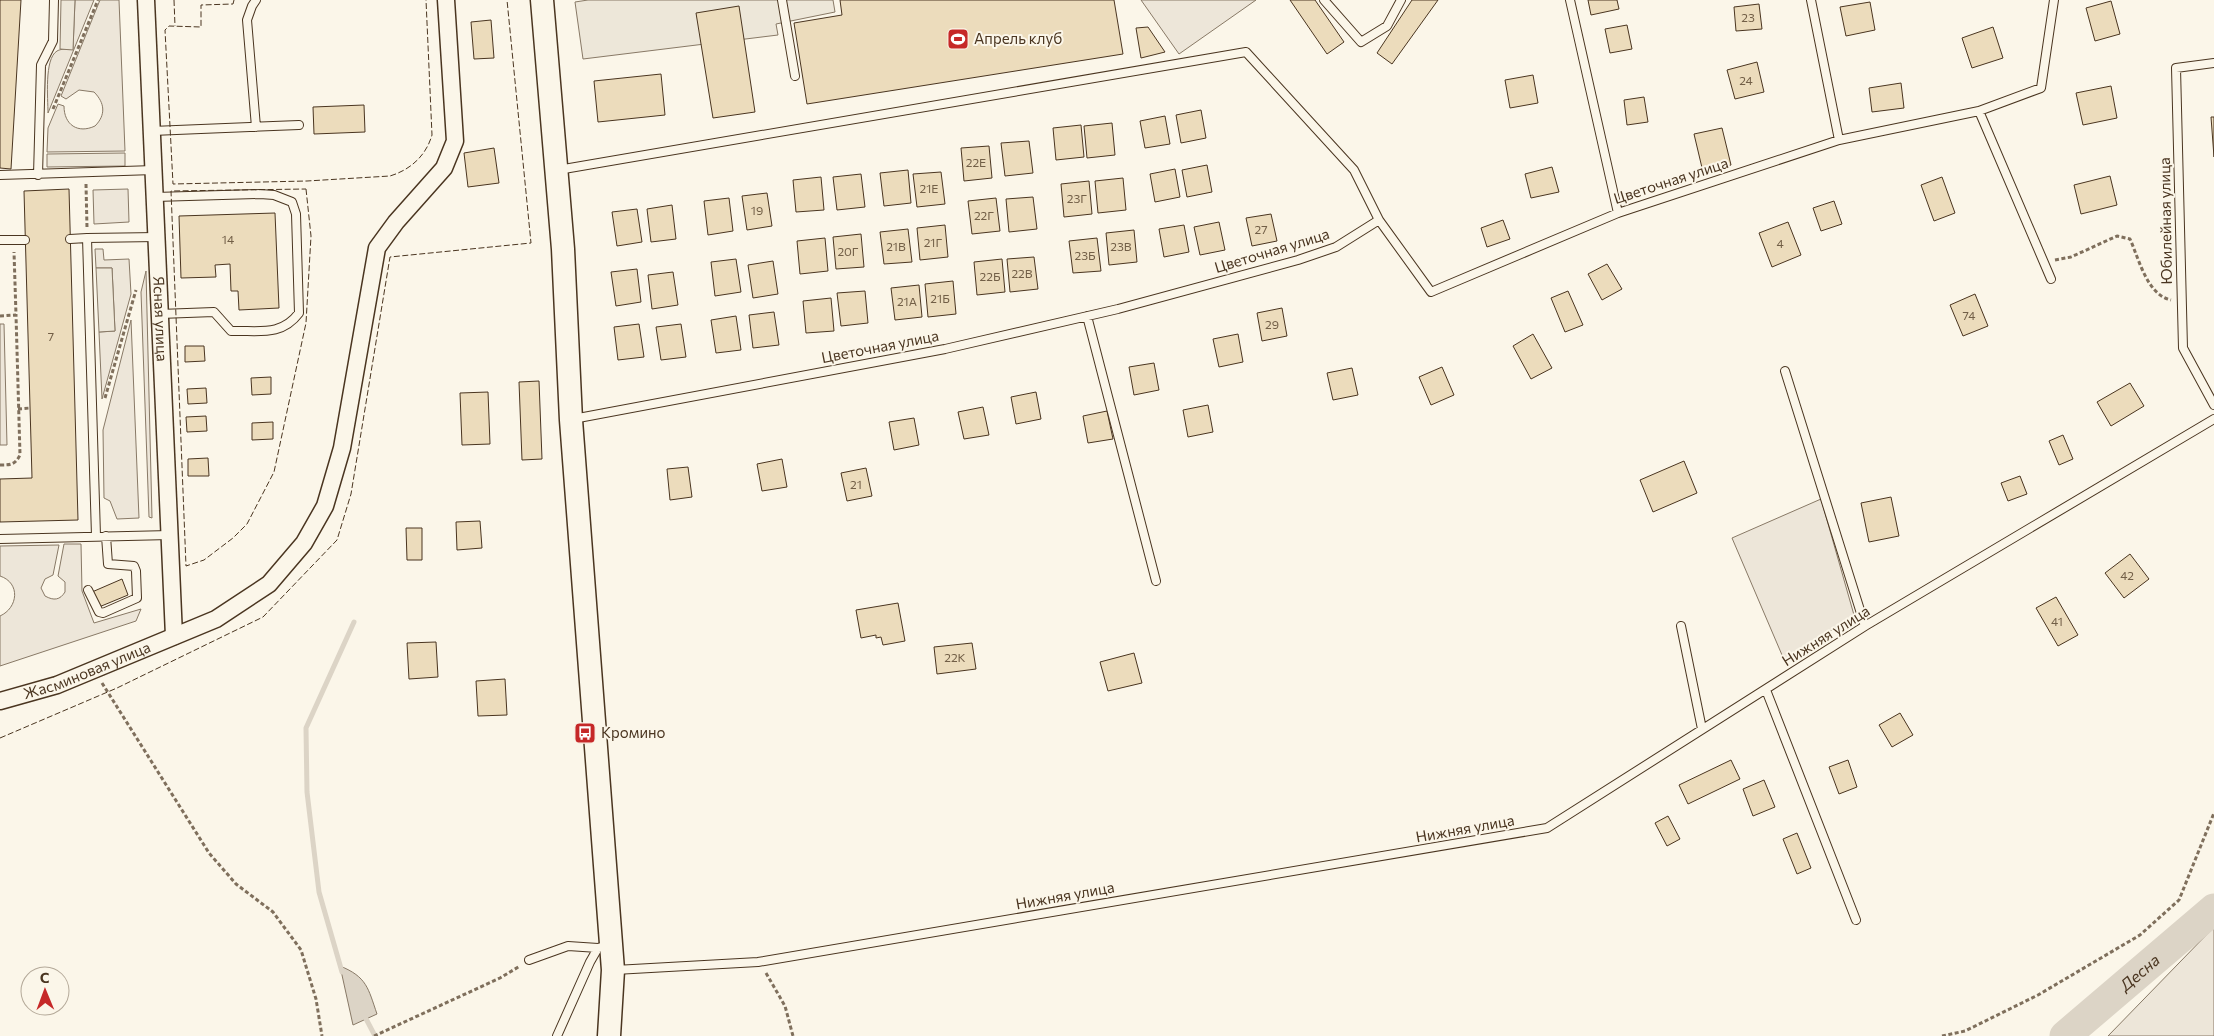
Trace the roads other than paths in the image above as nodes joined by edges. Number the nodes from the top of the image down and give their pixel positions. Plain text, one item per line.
1 (54, 0) edge
2 (146, 0) edge
3 (256, 0) edge
4 (446, 0) edge
5 (542, 0) edge
6 (782, 0) edge
7 (1324, 0) edge
8 (1401, 0) edge
9 (1570, 0) edge
10 (1811, 0) edge
11 (2054, 0) edge
12 (2214, 63) edge
13 (794, 76) dead end
14 (1978, 111) junction
15 (299, 125) dead end
16 (256, 127) junction
17 (152, 131) junction
18 (1838, 140) junction
19 (154, 170) junction
20 (556, 170) junction
21 (0, 175) edge
22 (38, 176) junction
23 (155, 197) junction
24 (1618, 212) junction
25 (1379, 220) junction
26 (157, 236) junction
27 (87, 238) junction
28 (70, 239) dead end
29 (0, 240) edge
30 (25, 240) dead end
31 (2051, 279) dead end
32 (160, 314) junction
33 (1087, 316) junction
34 (1785, 371) dead end
35 (2214, 405) edge
36 (2214, 419) edge
37 (571, 420) junction
38 (170, 535) junction
39 (96, 536) junction
40 (106, 536) junction
41 (0, 539) edge
42 (1156, 581) dead end
43 (88, 590) dead end
44 (1681, 626) dead end
45 (1865, 626) junction
46 (174, 636) junction
47 (1766, 690) junction
48 (0, 701) edge
49 (1702, 729) junction
50 (1856, 920) dead end
51 (605, 946) junction
52 (529, 960) road end
53 (614, 970) junction
54 (557, 1036) edge
55 (609, 1036) edge

1 - 22 lane
2 - 17 street, Ясная улица
3 - 16 lane
4 - 46 street, Жасминовая улица
5 - 20 street
6 - 13 lane
7 - 8 lane
9 - 24 lane
10 - 18 lane
11 - 14 lane, Цветочная улица
12 - 35 lane, Юбилейная улица
14 - 18 lane, Цветочная улица
14 - 31 lane
15 - 16 lane
16 - 17 lane
17 - 19 street, Ясная улица
18 - 24 lane, Цветочная улица
19 - 22 lane
19 - 23 street, Ясная улица
20 - 25 lane
20 - 37 street
21 - 22 lane
23 - 26 street, Ясная улица
23 - 32 lane
24 - 25 lane, Цветочная улица
25 - 33 lane, Цветочная улица
26 - 27 lane
26 - 32 street, Ясная улица
27 - 28 lane
27 - 39 lane
29 - 30 lane
32 - 38 street, Ясная улица
33 - 37 lane, Цветочная улица
33 - 42 lane
34 - 45 lane
36 - 45 lane, Нижняя улица
37 - 51 street
38 - 40 lane
38 - 46 street, Ясная улица
39 - 40 lane
39 - 41 lane
40 - 43 lane
44 - 49 lane
45 - 47 lane, Нижняя улица
46 - 48 street, Жасминовая улица
47 - 49 lane, Нижняя улица
47 - 50 lane
49 - 53 lane, Нижняя улица
51 - 52 lane
51 - 53 street
51 - 54 lane
53 - 55 street

